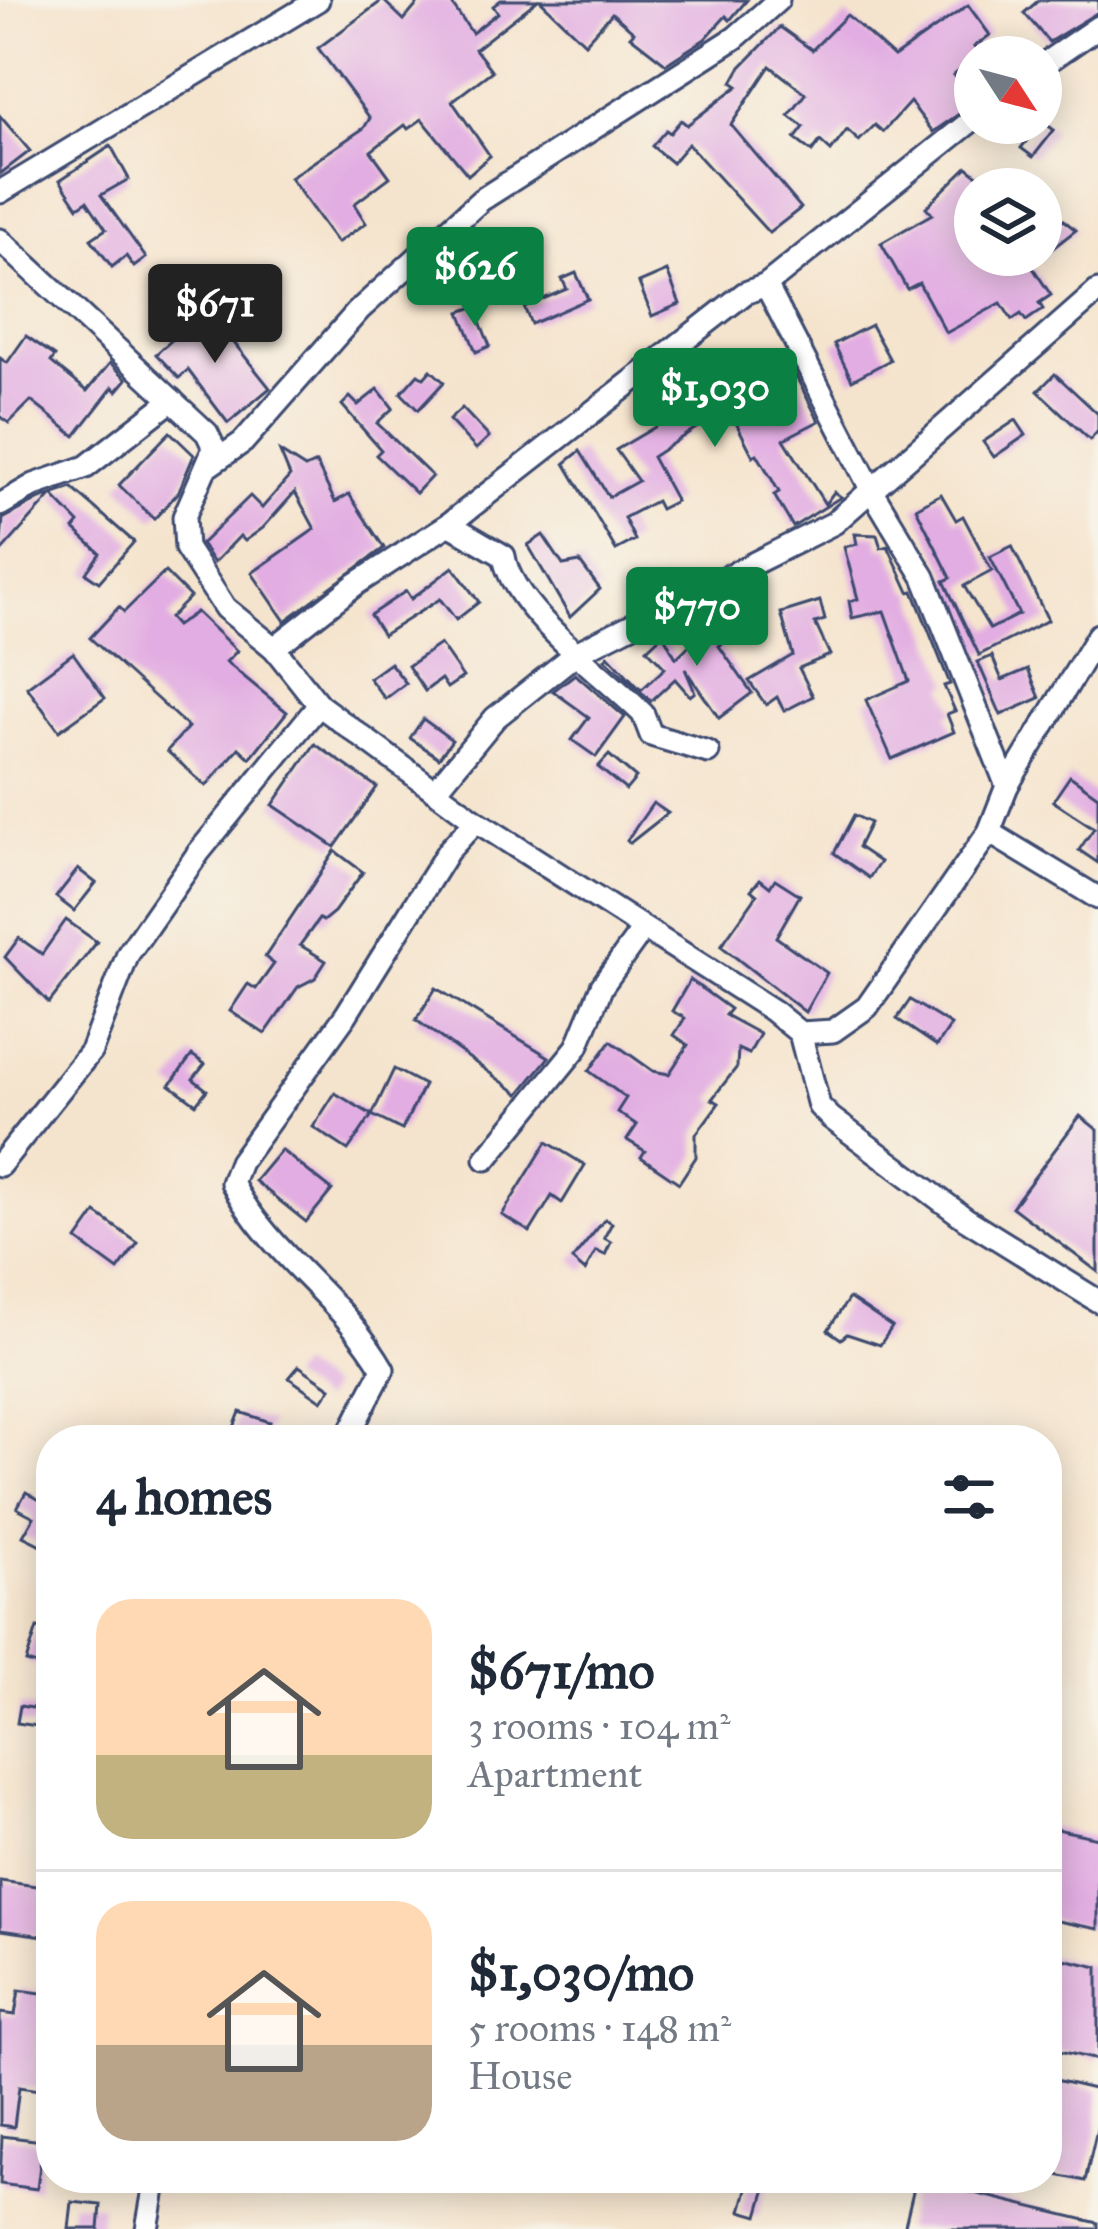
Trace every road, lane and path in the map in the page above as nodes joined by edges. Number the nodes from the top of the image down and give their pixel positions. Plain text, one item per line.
1 (318, 0) edge
2 (778, 0) edge
3 (1098, 27) edge
4 (1062, 52) edge
5 (954, 135) edge
6 (0, 192) edge
7 (0, 240) edge
8 (766, 286) junction
9 (1098, 291) edge
10 (172, 400) junction
11 (206, 467) junction
12 (872, 490) junction
13 (0, 505) edge
14 (449, 524) junction
15 (1098, 634) edge
16 (274, 648) junction
17 (578, 652) junction
18 (320, 705) junction
19 (708, 752) dead end
20 (1006, 786) junction
21 (436, 790) junction
22 (476, 821) junction
23 (989, 832) junction
24 (1098, 898) edge
25 (643, 929) junction
26 (800, 1033) junction
27 (486, 1159) dead end
28 (0, 1165) edge
29 (1098, 1301) edge
30 (354, 1425) edge
31 (153, 2193) edge
32 (147, 2229) edge

1 - 6 street
2 - 11 street
3 - 4 street
5 - 8 street
7 - 10 street
8 - 12 street
8 - 14 street
9 - 12 street
10 - 11 street
10 - 13 street
11 - 16 street
12 - 17 street
12 - 20 street
14 - 16 street
14 - 17 street
15 - 20 street
16 - 18 street
17 - 19 street
17 - 21 street
18 - 21 street
18 - 28 street
20 - 23 street
21 - 22 street
22 - 25 street
22 - 30 street
23 - 24 street
23 - 26 street
25 - 26 street
25 - 27 street
26 - 29 street
31 - 32 street

